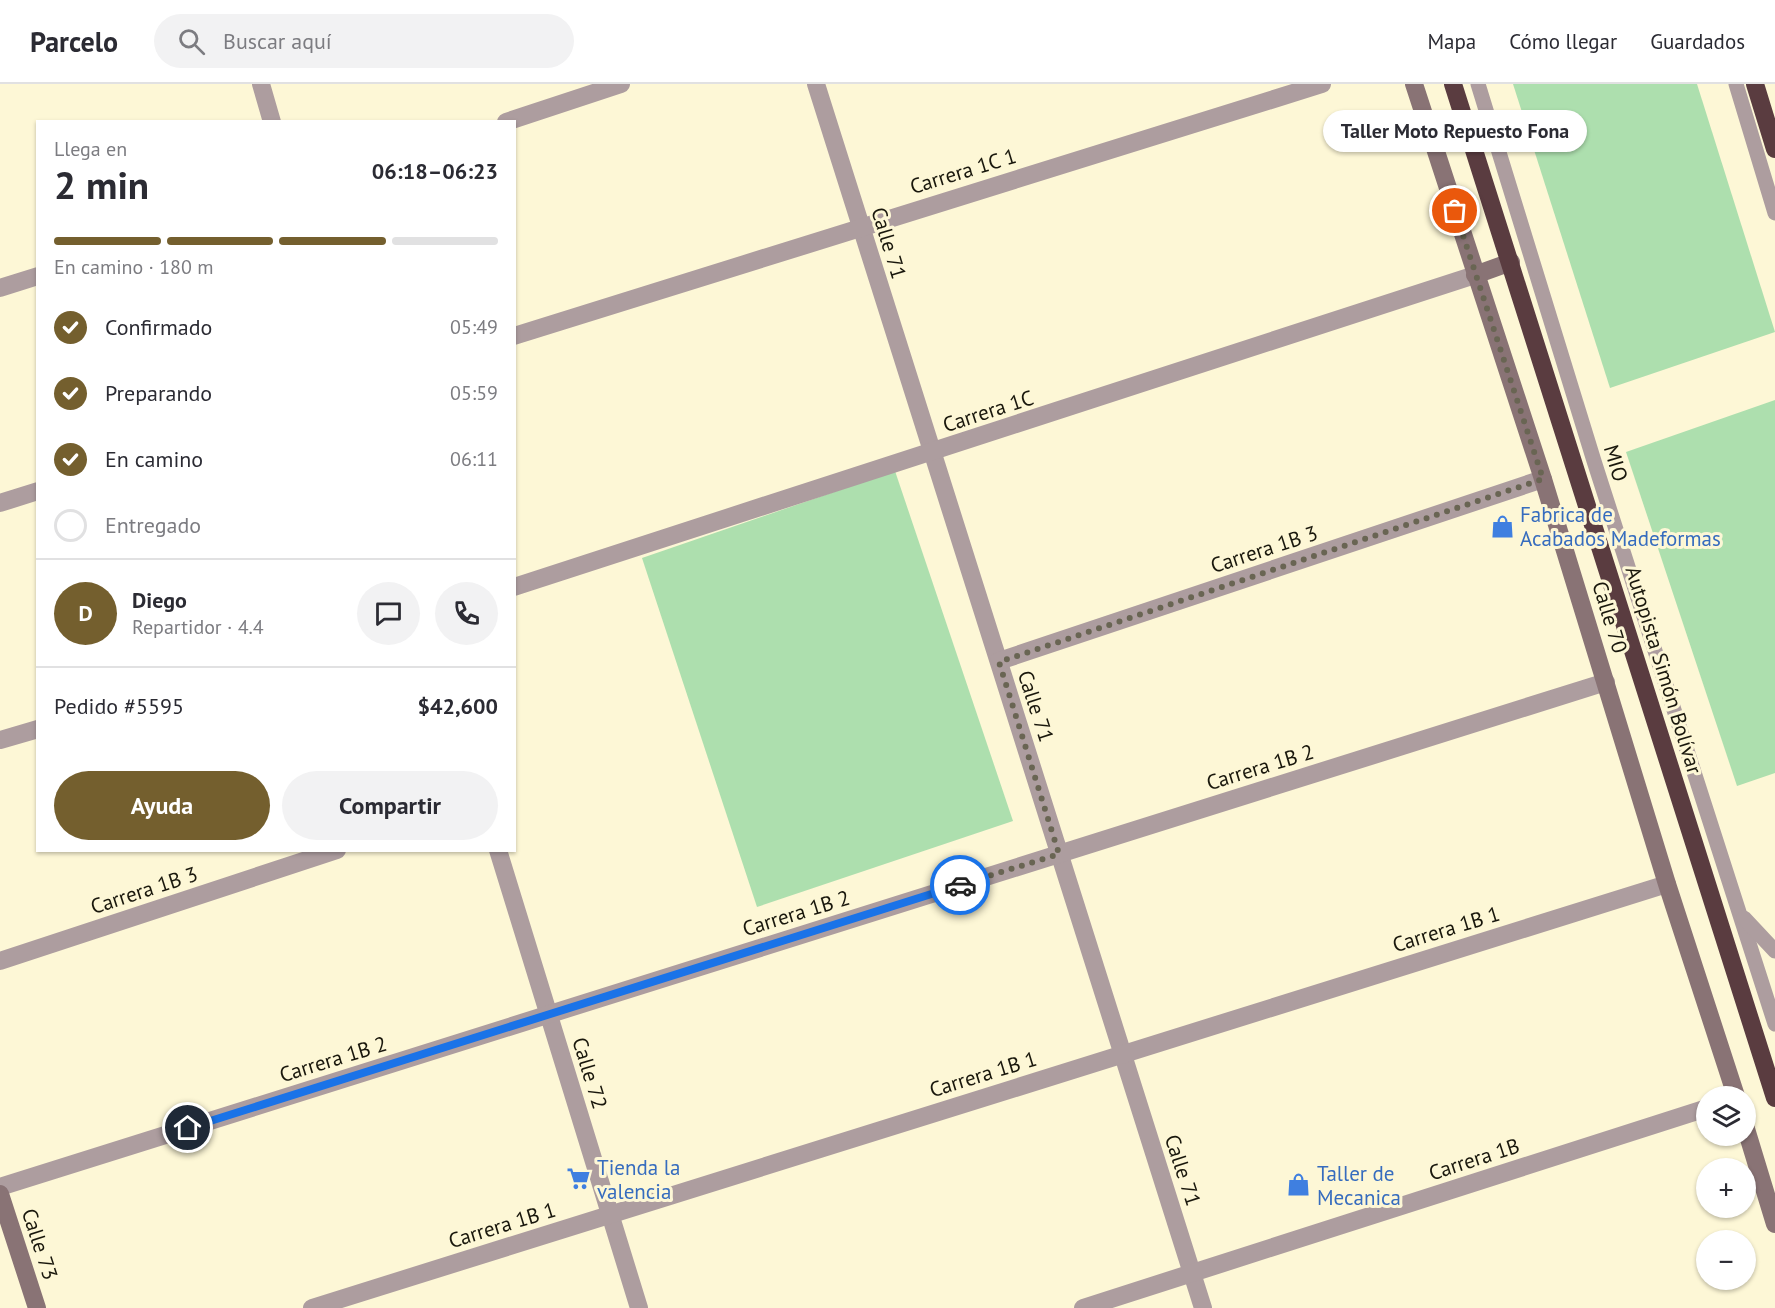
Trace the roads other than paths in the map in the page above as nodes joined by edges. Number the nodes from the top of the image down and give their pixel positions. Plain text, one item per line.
1 (261, 84) edge
2 (621, 84) edge
3 (816, 84) edge
4 (1322, 84) edge
5 (1414, 84) edge
6 (1453, 84) edge
7 (1478, 84) edge
8 (1736, 84) edge
9 (1755, 84) edge
10 (271, 120) edge
11 (512, 120) edge
12 (1775, 149) edge
13 (1775, 213) edge
14 (861, 226) junction
15 (1511, 262) junction
16 (1475, 275) junction
17 (36, 277) edge
18 (0, 288) edge
19 (516, 335) edge
20 (931, 453) junction
21 (1543, 479) junction
22 (36, 491) edge
23 (0, 503) edge
24 (516, 586) edge
25 (999, 662) junction
26 (1606, 682) junction
27 (36, 730) edge
28 (0, 740) edge
29 (331, 852) edge
30 (499, 852) edge
31 (1059, 854) junction
32 (1667, 884) junction
33 (1740, 914) junction
34 (1775, 951) edge
35 (0, 961) edge
36 (548, 1015) junction
37 (1775, 1024) edge
38 (1123, 1054) junction
39 (1733, 1086) edge
40 (1775, 1098) edge
41 (1696, 1112) edge
42 (1751, 1146) edge
43 (0, 1187) edge
44 (0, 1194) edge
45 (609, 1215) junction
46 (1775, 1224) edge
47 (1192, 1273) junction
48 (37, 1308) edge
49 (312, 1308) edge
50 (639, 1308) edge
51 (1083, 1308) edge
52 (1203, 1308) edge

1 - 10 street
2 - 11 street
3 - 14 street, Calle 71
4 - 14 street, Carrera 1C 1
5 - 16 street, Calle 70
6 - 15 highway, Autopista Simón Bolívar
7 - 33 lane, MIO
8 - 13 lane
9 - 12 highway
14 - 19 street, Carrera 1C 1
14 - 20 street, Calle 71
15 - 16 street
15 - 40 highway, Autopista Simón Bolívar
16 - 20 street, Carrera 1C
16 - 21 street, Calle 70
17 - 18 street
20 - 24 street, Carrera 1C
20 - 25 street, Calle 71
21 - 25 street, Carrera 1B 3
21 - 26 street, Calle 70
22 - 23 street
25 - 31 street, Calle 71
26 - 31 street, Carrera 1B 2
26 - 32 street, Calle 70
27 - 28 street
29 - 35 street, Carrera 1B 3
30 - 36 street, Calle 72
31 - 36 street, Carrera 1B 2
31 - 38 street, Calle 71
32 - 38 street, Carrera 1B 1
32 - 39 street, Calle 70
33 - 34 lane
33 - 37 lane, MIO
36 - 43 street, Carrera 1B 2
36 - 45 street, Calle 72
38 - 45 street, Carrera 1B 1
38 - 47 street, Calle 71
41 - 47 street, Carrera 1B
42 - 46 street
44 - 48 street, Calle 73
45 - 49 street, Carrera 1B 1
45 - 50 street, Calle 72
47 - 51 street, Carrera 1B
47 - 52 street, Calle 71

